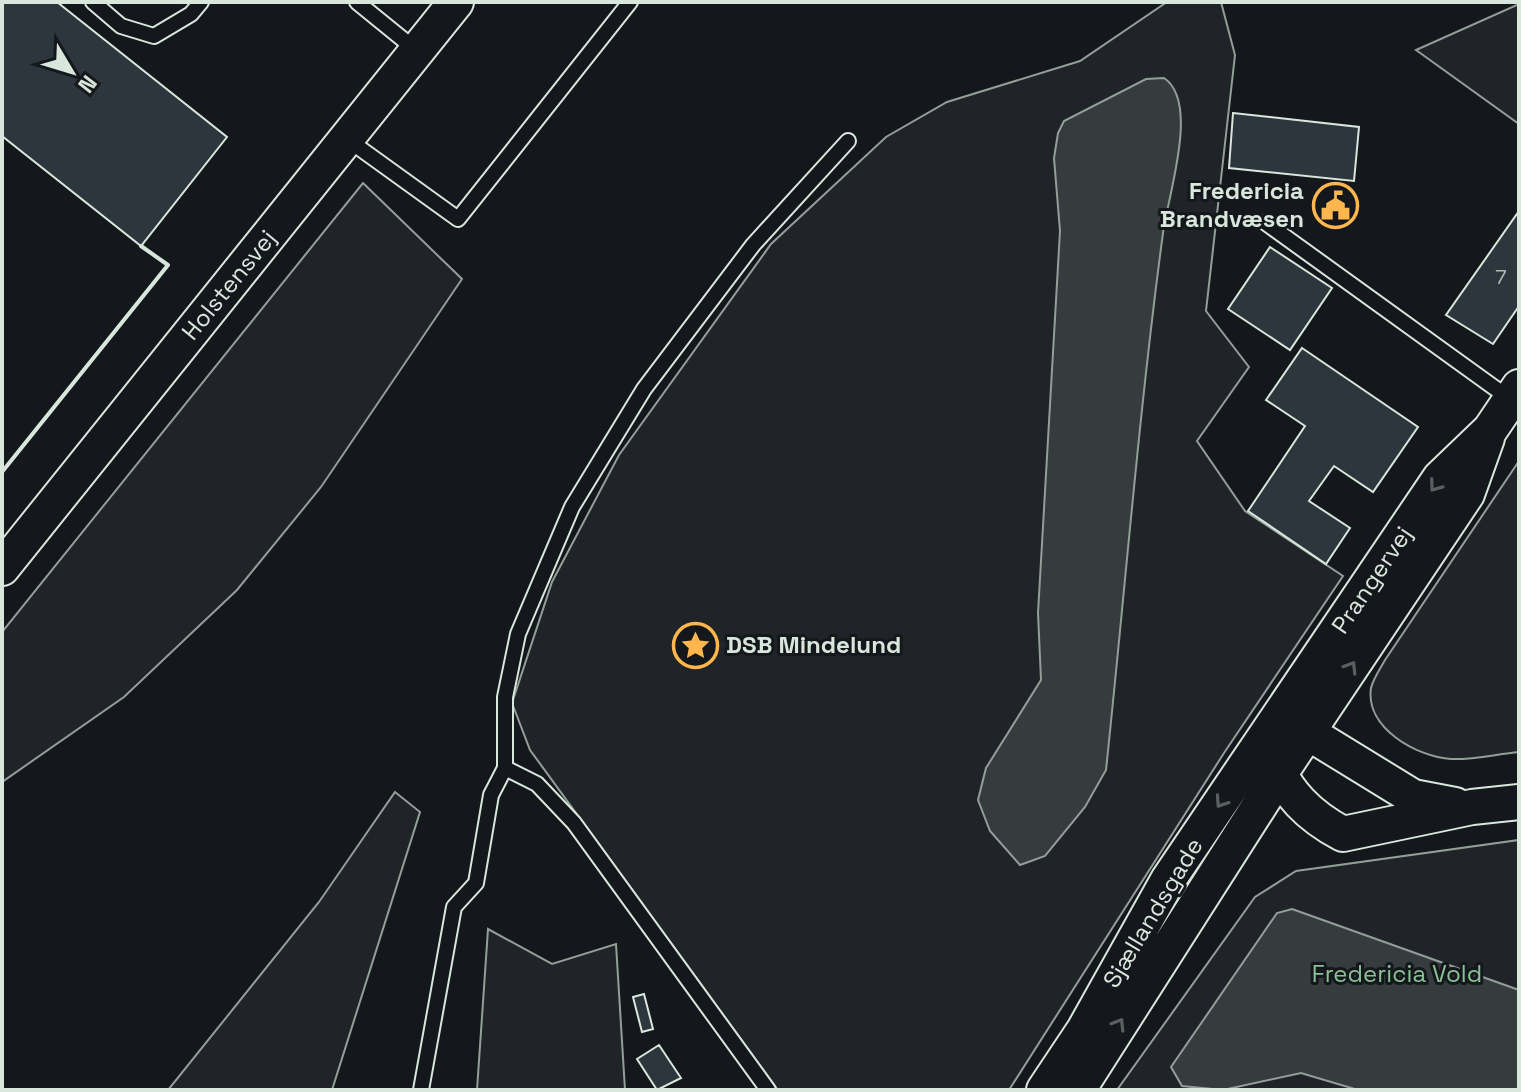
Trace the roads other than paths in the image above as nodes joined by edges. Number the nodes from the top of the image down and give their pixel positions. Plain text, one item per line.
1 (93, 2) edge
2 (201, 2) edge
3 (357, 2) edge
4 (456, 2) edge
5 (630, 2) edge
6 (417, 51) junction
7 (347, 139) junction
8 (848, 141) dead end
9 (1266, 223) dead end
10 (1515, 393) edge
11 (1490, 430) junction
12 (2, 568) edge
13 (1307, 732) junction
14 (1264, 738) junction
15 (505, 768) junction
16 (1279, 775) junction
17 (1519, 802) edge
18 (1472, 807) junction
19 (421, 1090) edge
20 (768, 1090) edge
21 (1044, 1090) edge
22 (1078, 1090) edge

1 - 2 lane
3 - 6 lane
4 - 6 street, Holstensvej
5 - 7 lane
6 - 7 street, Holstensvej
7 - 12 street, Holstensvej
8 - 15 lane
9 - 10 lane
10 - 11 street, Prangervej
13 -> 11 street, Prangervej
11 -> 14 street, Prangervej
13 - 14 street
13 - 16 street, Prangervej
13 - 18 street
14 - 16 street
14 -> 21 street, Sjællandsgade
15 - 19 lane
15 - 20 lane
16 - 18 street
22 -> 16 street, Sjællandsgade
17 - 18 street

